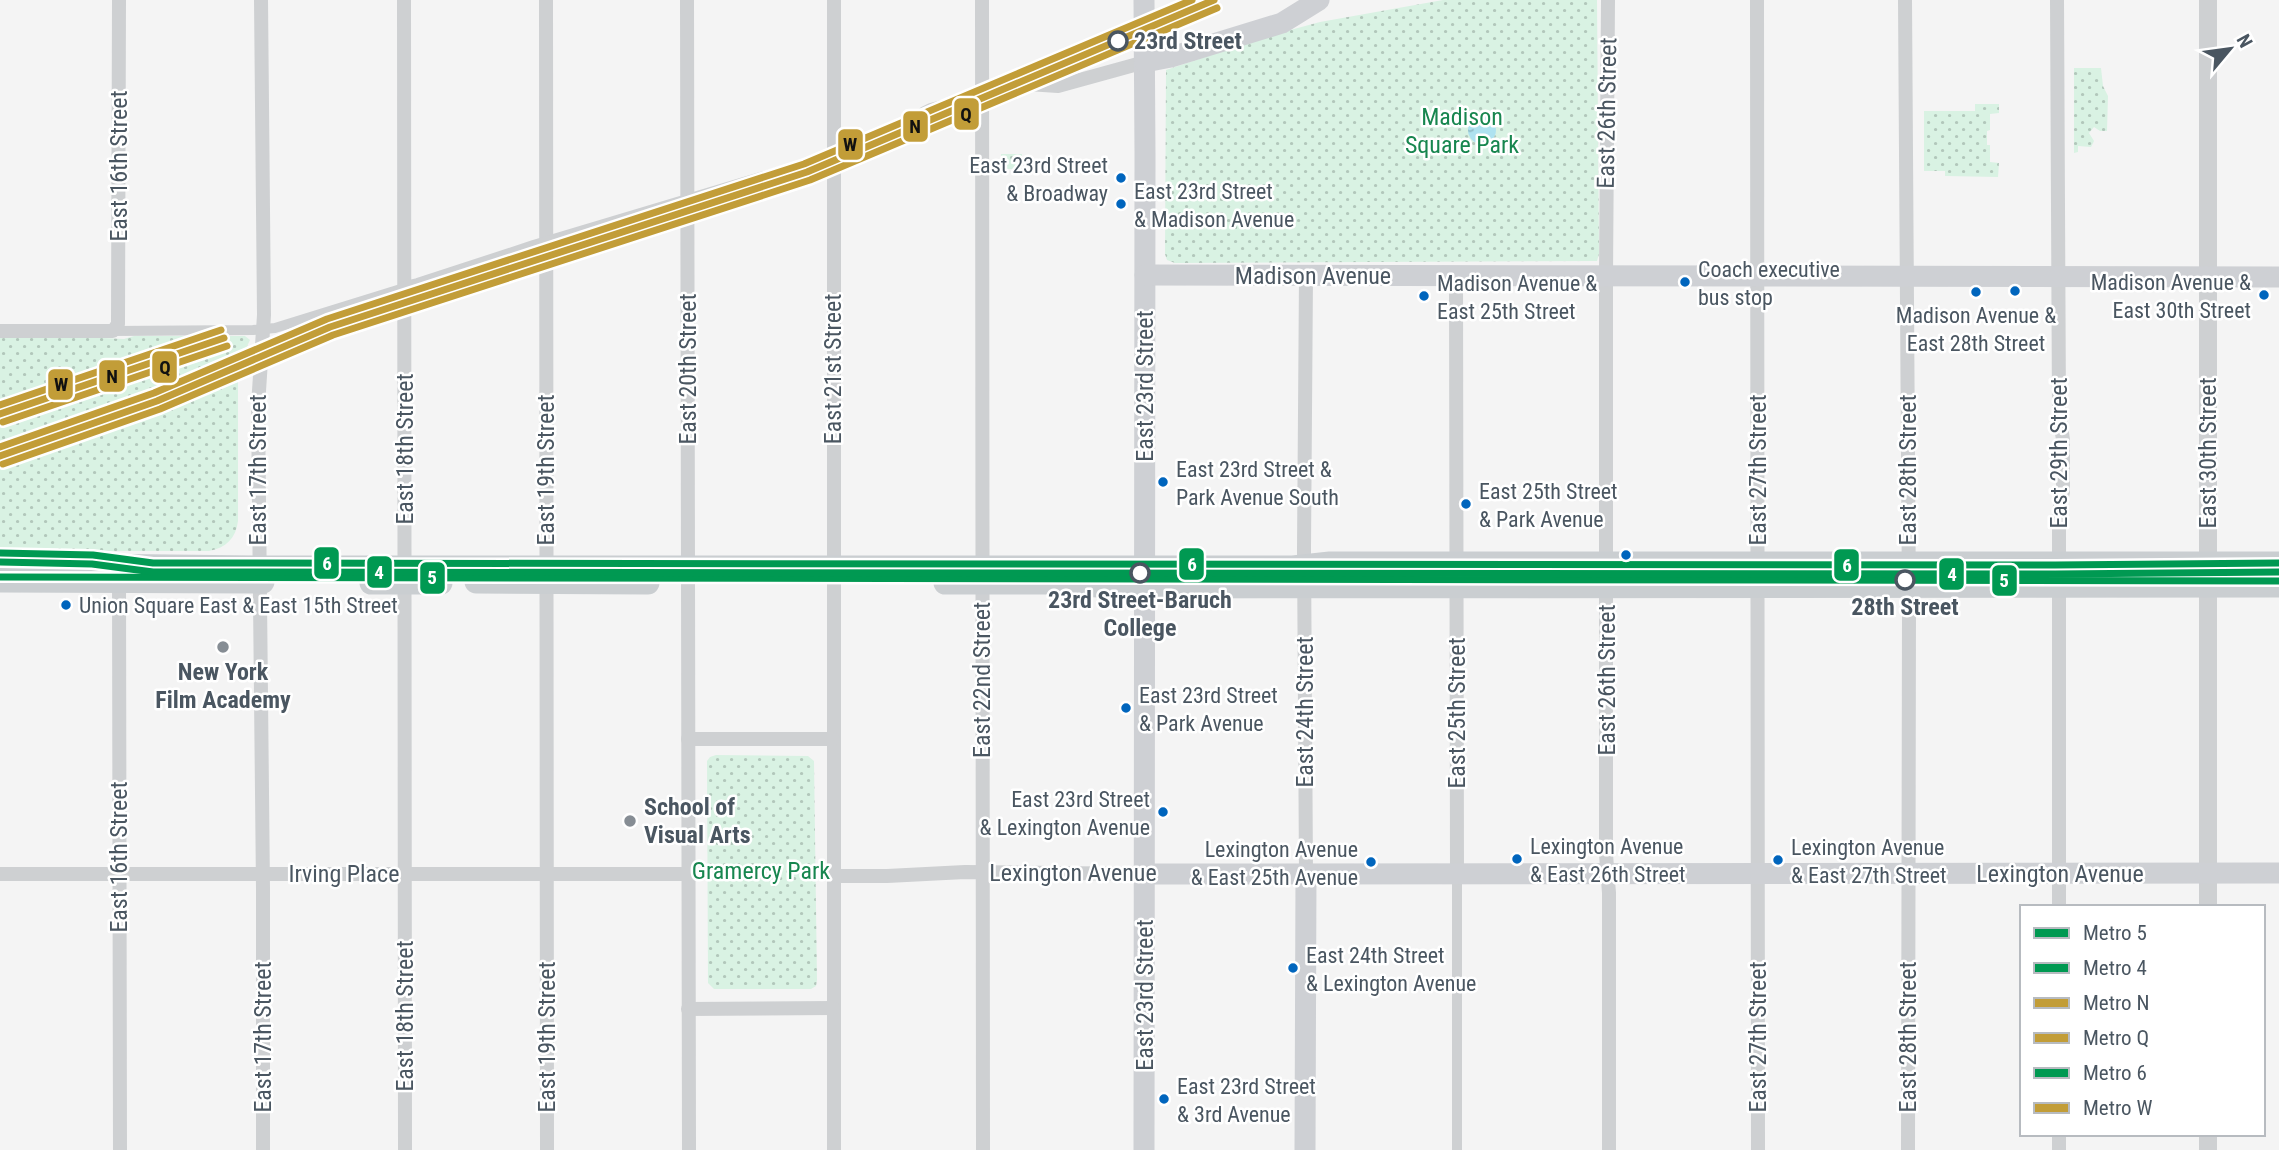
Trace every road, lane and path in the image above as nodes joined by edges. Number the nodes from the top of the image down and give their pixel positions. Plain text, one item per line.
1 (119, 0) edge
2 (261, 0) edge
3 (404, 0) edge
4 (546, 0) edge
5 (687, 0) edge
6 (834, 0) edge
7 (982, 0) edge
8 (1144, 0) edge
9 (1319, 0) edge
10 (1608, 0) edge
11 (1757, 0) edge
12 (1905, 0) edge
13 (2057, 0) edge
14 (2208, 0) edge
15 (1145, 62) junction
16 (982, 96) junction
17 (834, 156) junction
18 (688, 202) junction
19 (547, 243) junction
20 (1145, 275) junction
21 (1306, 275) junction
22 (2208, 276) junction
23 (1456, 277) junction
24 (1606, 277) junction
25 (1758, 277) junction
26 (1907, 277) junction
27 (2058, 277) junction
28 (2279, 277) edge
29 (404, 288) junction
30 (262, 330) junction
31 (0, 331) edge
32 (113, 331) junction
33 (1457, 563) junction
34 (1607, 563) junction
35 (1758, 563) junction
36 (1908, 563) junction
37 (2059, 563) junction
38 (2208, 563) junction
39 (2279, 563) edge
40 (0, 564) edge
41 (119, 573) junction
42 (259, 575) junction
43 (405, 575) junction
44 (546, 575) junction
45 (688, 575) junction
46 (833, 575) junction
47 (982, 575) junction
48 (1304, 576) junction
49 (1145, 577) junction
50 (0, 580) edge
51 (1757, 586) junction
52 (1909, 586) junction
53 (2059, 586) junction
54 (2209, 586) junction
55 (2279, 586) edge
56 (1457, 587) junction
57 (1607, 587) junction
58 (688, 739) junction
59 (833, 739) junction
60 (982, 873) junction
61 (2279, 873) edge
62 (0, 874) edge
63 (119, 874) junction
64 (263, 874) junction
65 (405, 874) junction
66 (547, 874) junction
67 (688, 874) junction
68 (1144, 874) junction
69 (1306, 874) junction
70 (1457, 874) junction
71 (1607, 874) junction
72 (1758, 874) junction
73 (1908, 874) junction
74 (2059, 874) junction
75 (2208, 874) junction
76 (833, 876) junction
77 (2059, 905) edge
78 (2208, 905) edge
79 (833, 1008) junction
80 (688, 1009) junction
81 (120, 1150) edge
82 (263, 1150) edge
83 (405, 1150) edge
84 (547, 1150) edge
85 (689, 1150) edge
86 (834, 1150) edge
87 (983, 1150) edge
88 (1144, 1150) edge
89 (1305, 1150) edge
90 (1457, 1150) edge
91 (1609, 1150) edge
92 (1758, 1150) edge
93 (1908, 1150) edge

1 - 32 street, East 16th Street
2 - 30 street, East 17th Street
3 - 29 street, East 18th Street
4 - 19 street, East 19th Street
5 - 18 street, East 20th Street
6 - 17 street, East 21st Street
7 - 16 street, East 22nd Street
8 - 15 main road, East 23rd Street
9 - 15 main road
10 - 24 street, East 26th Street
11 - 25 street, East 27th Street
12 - 26 street, East 28th Street
13 - 27 street, East 29th Street
14 - 22 street, East 30th Street
15 - 16 street
15 - 20 main road, East 23rd Street
16 - 17 street
16 - 47 street, East 22nd Street
17 - 18 street
17 - 46 street, East 21st Street
18 - 19 street
18 - 45 street, East 20th Street
19 - 29 street
19 - 44 street, East 19th Street
20 - 21 main road, Madison Avenue
20 - 49 main road, East 23rd Street
21 - 23 main road, Madison Avenue
21 - 48 street, East 24th Street
22 - 27 main road, Madison Avenue
22 - 28 main road, Madison Avenue
22 - 38 street, East 30th Street
23 - 24 main road, Madison Avenue
23 - 33 street, East 25th Street
24 - 25 main road, Madison Avenue
24 - 34 street, East 26th Street
25 - 26 main road, Madison Avenue
25 - 35 street, East 27th Street
26 - 27 main road, Madison Avenue
26 - 36 street, East 28th Street
27 - 37 street, East 29th Street
29 - 30 street
29 - 43 street, East 18th Street
30 - 32 street
30 - 42 street, East 17th Street
31 - 32 street
33 - 34 main road
33 - 48 main road
33 - 56 street, East 25th Street
34 - 35 main road
34 - 57 street, East 26th Street
35 - 36 main road
35 - 51 street, East 27th Street
36 - 37 main road
36 - 52 street, East 28th Street
37 - 38 main road
37 - 53 street, East 29th Street
38 - 39 main road
38 - 54 street, East 30th Street
40 - 41 main road
41 - 42 main road
41 - 50 main road
41 - 63 street, East 16th Street
42 - 43 main road
42 - 64 street, East 17th Street
43 - 44 main road
43 - 65 street, East 18th Street
44 - 45 main road
44 - 66 street, East 19th Street
45 - 46 main road
45 - 58 street, East 20th Street
46 - 47 main road
46 - 59 street, East 21st Street
47 - 49 main road
47 - 60 street, East 22nd Street
48 - 49 main road
48 - 56 main road
48 - 69 street, East 24th Street
49 - 68 main road, East 23rd Street
51 - 52 main road
51 - 57 main road
51 - 72 street, East 27th Street
52 - 53 main road
52 - 73 street, East 28th Street
53 - 54 main road
53 - 74 street, East 29th Street
54 - 55 main road
54 - 75 street, East 30th Street
56 - 57 main road
56 - 70 street, East 25th Street
57 - 71 street, East 26th Street
58 - 59 street
58 - 67 street, East 20th Street
59 - 76 street, East 21st Street
60 - 68 street, Lexington Avenue
60 - 76 street, Lexington Avenue
60 - 87 street, East 22nd Street
61 - 75 main road, Lexington Avenue
62 - 63 street, Irving Place
63 - 64 street, Irving Place
63 - 81 street, East 16th Street
64 - 65 street, Irving Place
64 - 82 street, East 17th Street
65 - 66 street, Irving Place
65 - 83 street, East 18th Street
66 - 67 street, Irving Place
66 - 84 street, East 19th Street
67 - 80 street, East 20th Street
68 - 69 main road, Lexington Avenue
68 - 88 main road, East 23rd Street
69 - 70 main road, Lexington Avenue
69 - 89 main road, East 24th Street
70 - 71 main road, Lexington Avenue
70 - 90 street, East 25th Street
71 - 72 main road, Lexington Avenue
71 - 91 street, East 26th Street
72 - 73 main road, Lexington Avenue
72 - 92 street, East 27th Street
73 - 74 main road, Lexington Avenue
73 - 93 street, East 28th Street
74 - 75 main road, Lexington Avenue
74 - 77 street, East 29th Street
75 - 78 street, East 30th Street
76 - 79 street, East 21st Street
79 - 80 street
79 - 86 street, East 21st Street
80 - 85 street, East 20th Street

